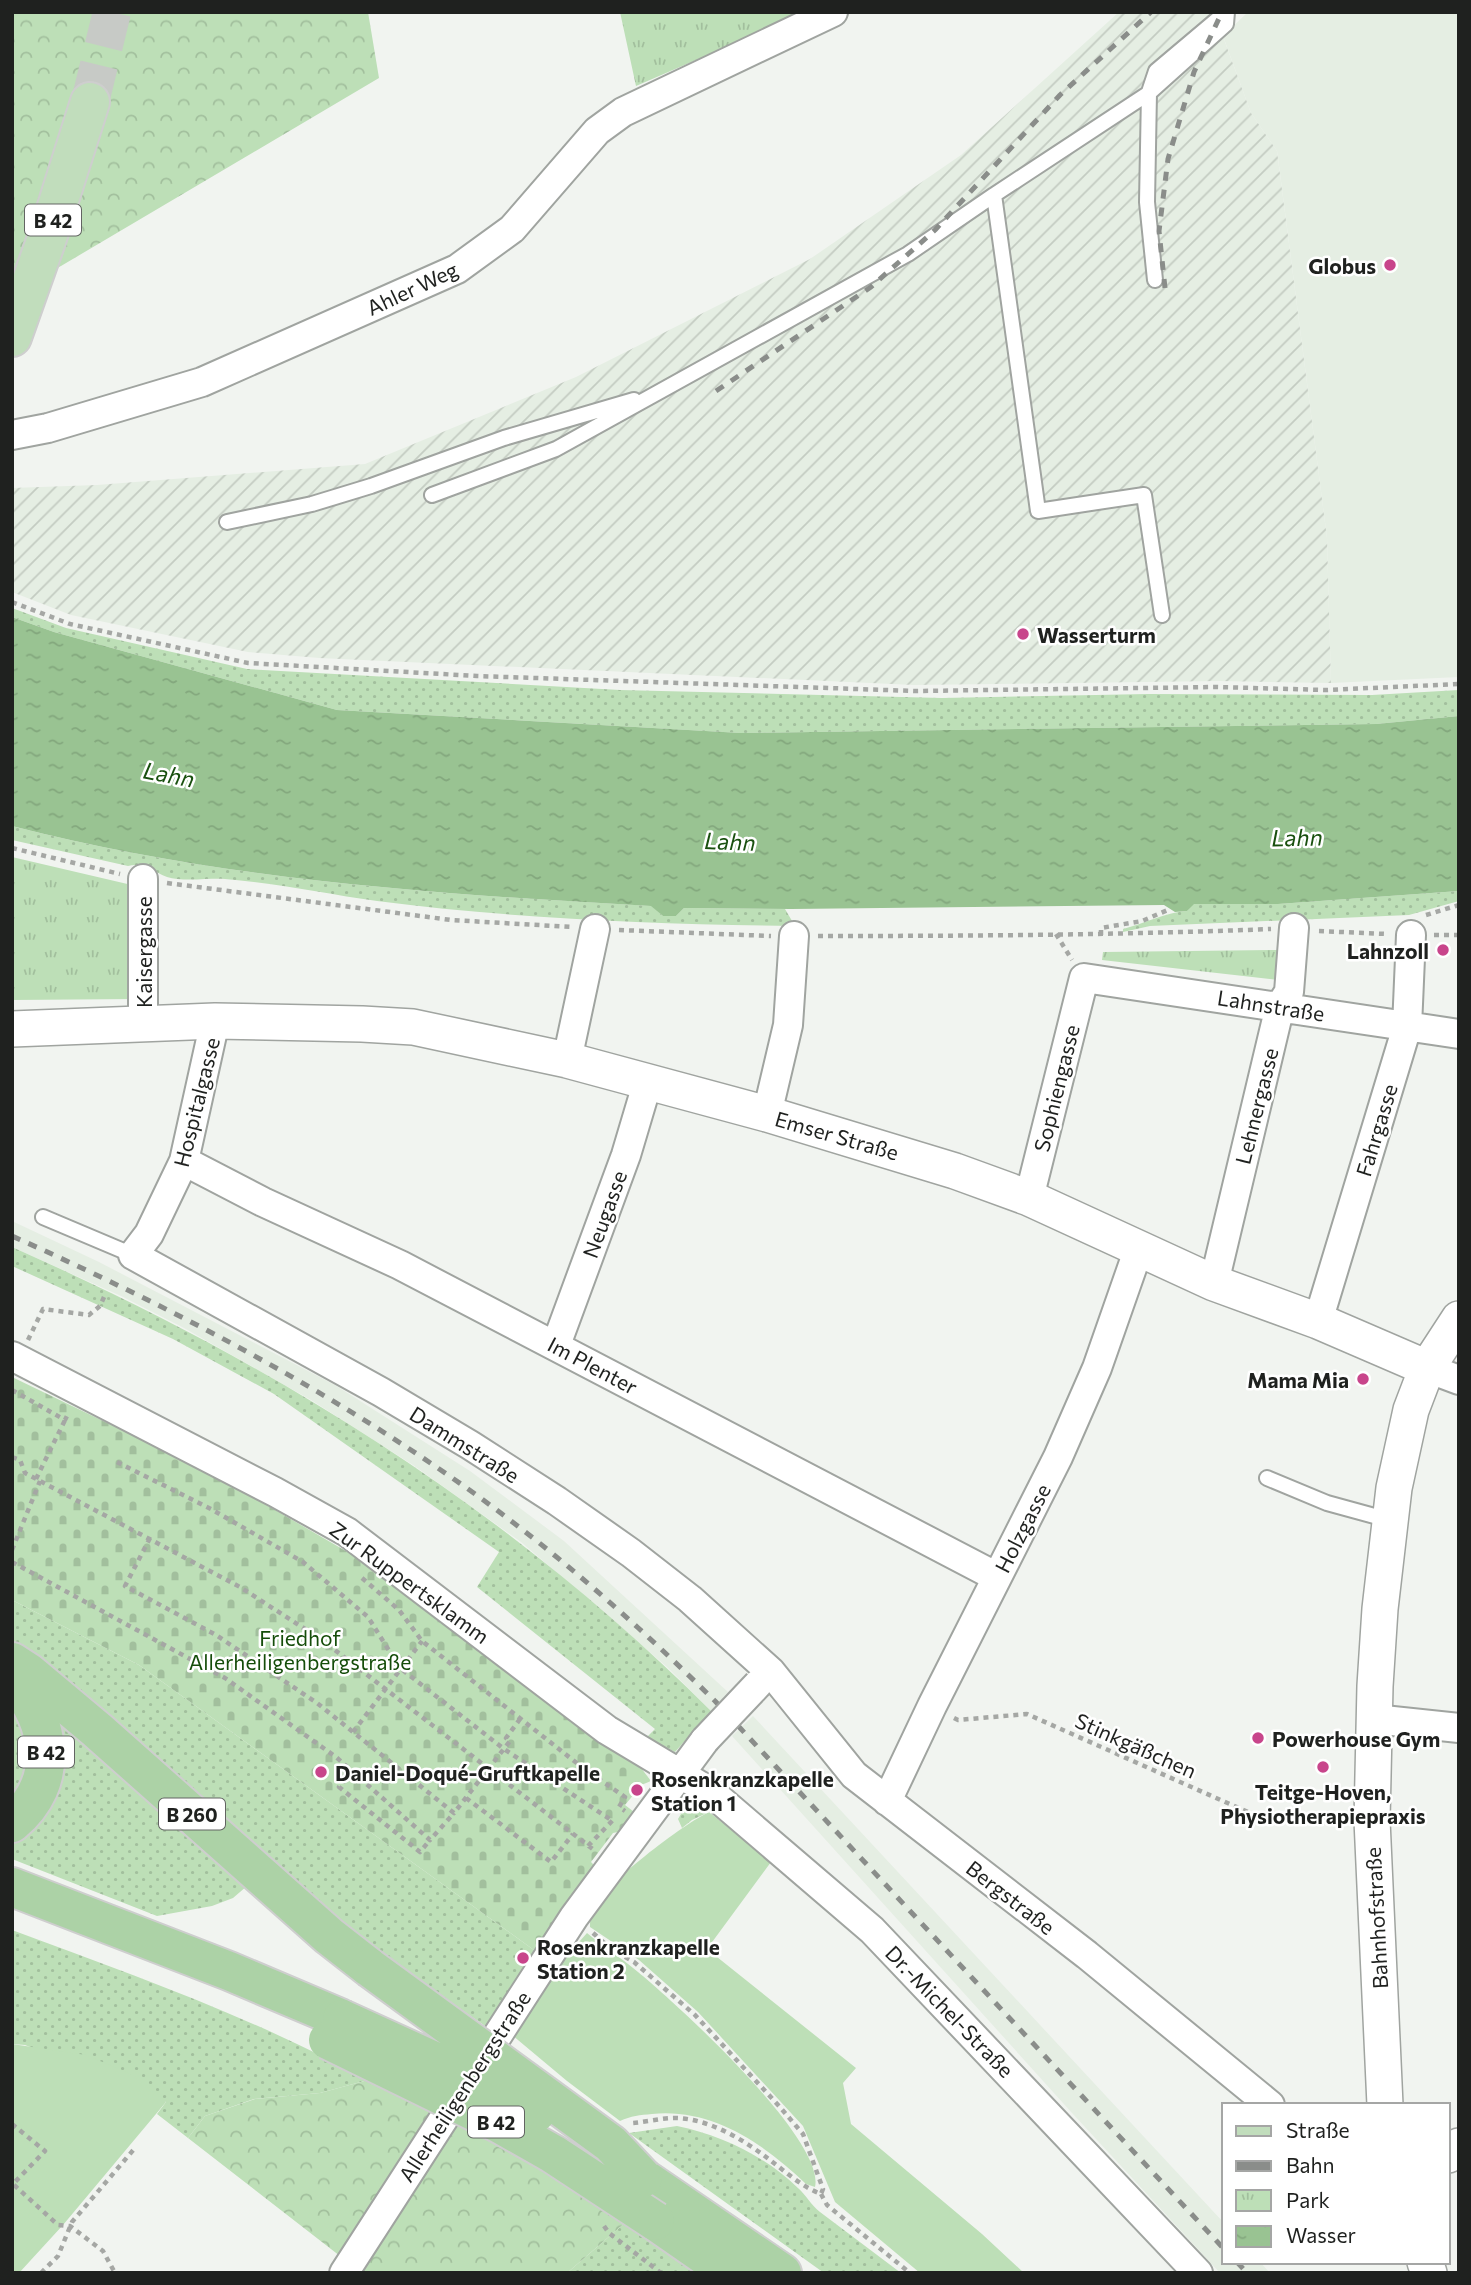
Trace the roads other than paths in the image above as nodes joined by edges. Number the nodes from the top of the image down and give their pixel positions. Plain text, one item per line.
1 (833, 12) edge
2 (1226, 16) edge
3 (1149, 93) junction
4 (90, 102) tunnel mouth
5 (993, 195) junction
6 (1155, 280) dead end
7 (12, 337) edge
8 (663, 391) junction
9 (12, 435) edge
10 (432, 495) dead end
11 (227, 522) dead end
12 (1163, 615) dead end
13 (143, 879) road end
14 (1415, 927) road end
15 (1294, 928) dead end
16 (595, 929) dead end
17 (794, 936) dead end
18 (1084, 978) joint
19 (1280, 1006) junction
20 (215, 1021) junction
21 (142, 1024) junction
22 (1407, 1027) junction
23 (12, 1028) edge
24 (1459, 1034) edge
25 (567, 1060) junction
26 (648, 1081) junction
27 (766, 1114) junction
28 (184, 1161) junction
29 (1029, 1198) junction
30 (43, 1217) dead end
31 (1139, 1248) junction
32 (134, 1255) junction
33 (1214, 1283) junction
34 (1459, 1319) edge
35 (1318, 1321) junction
36 (556, 1345) junction
37 (16, 1358) edge
38 (1443, 1374) edge
39 (1267, 1478) dead end
40 (1391, 1521) junction
41 (997, 1577) junction
42 (12, 1662) edge
43 (12, 1678) edge
44 (765, 1678) junction
45 (1374, 1719) junction
46 (1459, 1728) edge
47 (679, 1775) junction
48 (887, 1801) junction
49 (12, 1824) edge
50 (12, 1887) edge
51 (12, 1913) edge
52 (334, 2029) junction
53 (1268, 2103) edge
54 (1385, 2103) edge
55 (656, 2198) junction
56 (344, 2273) edge
57 (730, 2273) edge
58 (782, 2273) edge
59 (1198, 2273) edge

1 - 9 street, Ahler Weg
2 - 3 lane
3 - 5 lane
3 - 6 lane
4 - 7 main road, B 42
5 - 8 lane
5 - 12 lane
8 - 10 lane
8 - 11 lane
13 - 21 street, Kaisergasse
14 - 22 street, Fahrgasse
15 - 19 street, Lehnergasse
16 - 25 street
17 - 27 street
18 - 19 street, Lahnstraße
18 - 29 street, Sophiengasse
19 - 22 street, Lahnstraße
19 - 33 street, Lehnergasse
20 - 21 street, Emser Straße
20 - 25 street, Emser Straße
20 - 28 street, Hospitalgasse
21 - 23 street, Emser Straße
22 - 24 street, Lahnstraße
22 - 35 street, Fahrgasse
25 - 26 street, Emser Straße
26 - 27 street, Emser Straße
26 - 36 street, Neugasse
27 - 29 street, Emser Straße
28 - 32 street, Hospitalgasse
28 - 36 street, Im Plenter
29 - 31 street, Emser Straße
30 - 32 lane
31 - 33 street, Emser Straße
31 - 41 street, Holzgasse
32 - 44 street, Dammstraße
33 - 35 street, Emser Straße
34 - 38 street, Bahnhofstraße
35 - 38 street, Emser Straße
36 - 41 street, Im Plenter
37 - 47 street, Zur Ruppertsklamm
38 - 40 street, Bahnhofstraße
39 - 40 lane
40 - 45 street, Bahnhofstraße
41 - 48 street, Holzgasse
42 - 55 highway, B 260, bridge
43 - 49 highway, B 42
44 - 47 street, Allerheiligenbergstraße, bridge
44 - 48 street, Bergstraße
45 - 46 street
45 - 54 street, Bahnhofstraße
47 - 56 street, Allerheiligenbergstraße
47 - 59 street, Dr.-Michel-Straße
48 - 53 street, Bergstraße
50 - 52 highway, B 42
51 - 52 highway, B 42
52 - 55 highway, B 42, bridge
55 - 57 highway, B 42
55 - 58 highway, B 42

